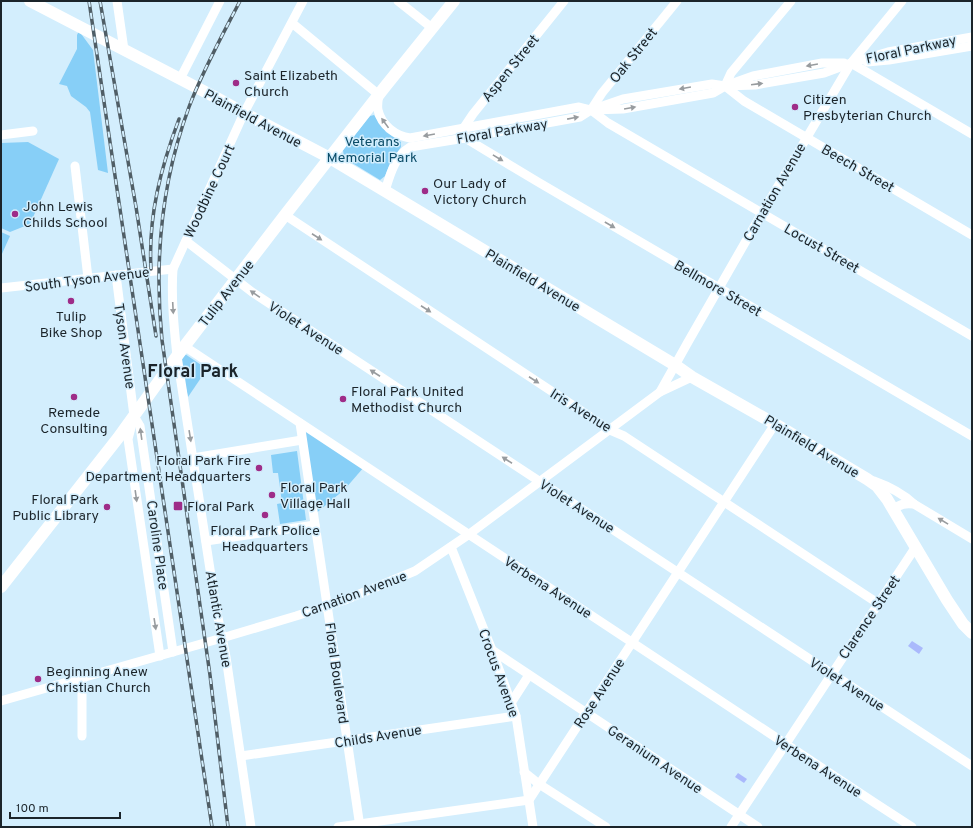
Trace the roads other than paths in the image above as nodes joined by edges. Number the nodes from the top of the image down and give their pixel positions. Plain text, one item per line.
1 (30, 1) edge
2 (117, 1) edge
3 (220, 1) edge
4 (304, 1) edge
5 (398, 1) edge
6 (454, 1) edge
7 (564, 1) edge
8 (677, 1) edge
9 (902, 1) edge
10 (786, 3) edge
11 (292, 23) junction
12 (432, 28) junction
13 (972, 37) edge
14 (972, 46) edge
15 (930, 49) junction
16 (124, 50) junction
17 (850, 63) junction
18 (785, 70) junction
19 (180, 79) junction
20 (787, 79) junction
21 (725, 86) junction
22 (379, 94) junction
23 (591, 110) junction
24 (244, 113) junction
25 (533, 116) junction
26 (535, 126) junction
27 (464, 128) junction
28 (33, 132) dead end
29 (972, 134) edge
30 (1, 135) edge
31 (465, 138) junction
32 (806, 138) junction
33 (410, 142) junction
34 (330, 158) junction
35 (75, 166) dead end
36 (384, 191) junction
37 (762, 213) junction
38 (285, 216) junction
39 (972, 235) edge
40 (186, 241) junction
41 (173, 269) junction
42 (116, 275) junction
43 (88, 278) junction
44 (237, 279) junction
45 (1, 288) edge
46 (719, 288) junction
47 (972, 336) edge
48 (181, 351) junction
49 (675, 365) junction
50 (692, 377) junction
51 (660, 392) junction
52 (134, 416) junction
53 (300, 423) junction
54 (775, 424) junction
55 (610, 430) junction
56 (972, 436) edge
57 (302, 440) junction
58 (194, 458) junction
59 (867, 478) junction
60 (540, 481) junction
61 (724, 502) junction
62 (914, 504) junction
63 (893, 510) junction
64 (315, 525) junction
65 (468, 535) junction
66 (972, 539) edge
67 (206, 542) junction
68 (451, 547) junction
69 (916, 548) junction
70 (678, 572) junction
71 (1, 587) edge
72 (879, 604) junction
73 (327, 606) junction
74 (972, 633) edge
75 (222, 638) junction
76 (632, 643) junction
77 (492, 650) junction
78 (174, 652) junction
79 (160, 656) junction
80 (832, 674) junction
81 (529, 675) junction
82 (82, 678) junction
83 (1, 702) edge
84 (511, 703) junction
85 (586, 713) junction
86 (516, 716) junction
87 (82, 736) dead end
88 (347, 741) junction
89 (786, 744) junction
90 (241, 756) junction
91 (972, 766) edge
92 (524, 772) junction
93 (539, 784) junction
94 (529, 800) junction
95 (739, 814) junction
96 (360, 825) edge
97 (251, 827) edge
98 (338, 827) edge
99 (533, 827) edge
100 (606, 827) edge
101 (731, 827) edge
102 (758, 827) edge
103 (912, 827) edge

1 - 16 main road, Plainfield Avenue
2 - 16 street
3 - 19 street
4 - 11 street, Woodbine Court
5 - 12 street
6 - 12 main road, Tulip Avenue
7 - 27 street, Aspen Street
8 - 23 street, Oak Street
9 - 17 street, Carnation Avenue
10 - 21 street
11 - 22 street
11 - 24 street, Woodbine Court
12 - 22 main road, Tulip Avenue
13 - 15 street, Floral Parkway
14 - 15 street, Floral Parkway
15 - 17 street, Floral Parkway
16 - 19 main road, Plainfield Avenue
17 -> 18 street, Floral Parkway
17 - 20 street, Floral Parkway
17 - 29 street
17 - 32 street, Carnation Avenue
18 - 20 street
18 - 21 street, Floral Parkway
19 - 24 main road, Plainfield Avenue
21 -> 20 street, Floral Parkway
21 - 23 street, Floral Parkway
21 - 32 street, Beech Street
33 -> 22 street
22 - 34 main road, Tulip Avenue
23 - 25 street, Floral Parkway
26 -> 23 street, Floral Parkway
23 - 37 street, Locust Street
24 - 34 main road, Plainfield Avenue
24 - 40 street, Woodbine Court
25 - 26 street
25 - 27 street, Floral Parkway
26 - 31 street, Floral Parkway
27 - 31 street
27 -> 33 street, Floral Parkway
28 - 30 street
31 - 33 street, Floral Parkway
31 -> 46 street, Bellmore Street
32 - 37 street, Carnation Avenue
32 - 39 street, Beech Street
33 - 36 street
34 - 36 main road, Plainfield Avenue
34 - 38 main road, Tulip Avenue
35 - 43 street
36 - 49 main road, Plainfield Avenue
37 - 46 street, Carnation Avenue
37 - 47 street, Locust Street
38 - 44 main road, Tulip Avenue
38 -> 55 street, Iris Avenue
40 - 41 street, Woodbine Court
40 - 44 street, Violet Avenue
41 - 42 street, South Tyson Avenue
41 -> 48 street, Atlantic Avenue
42 - 43 street, South Tyson Avenue
42 - 52 street, Tyson Avenue
43 - 45 street, South Tyson Avenue
44 - 48 main road, Tulip Avenue
60 -> 44 street, Violet Avenue
46 - 49 street, Carnation Avenue
46 - 56 street, Bellmore Street
48 - 52 main road, Tulip Avenue
48 - 53 street, Verbena Avenue
48 -> 58 street, Atlantic Avenue
49 - 50 main road, Plainfield Avenue
49 - 51 street, Carnation Avenue
50 - 51 street, Carnation Avenue
50 - 54 main road, Plainfield Avenue
51 - 55 street, Carnation Avenue
52 - 71 main road, Tulip Avenue
78 -> 52 street, Caroline Place
52 -> 79 street
53 - 57 street, Floral Boulevard
53 - 65 street, Verbena Avenue
54 - 59 main road, Plainfield Avenue
54 - 61 street, Rose Avenue
55 - 60 street, Carnation Avenue
55 - 61 street, Iris Avenue
57 - 58 street
57 - 64 street, Floral Boulevard
58 - 67 street, Atlantic Avenue
59 - 62 street
59 - 63 main road, Plainfield Avenue
60 - 65 street, Carnation Avenue
60 - 70 street, Violet Avenue
61 - 70 street, Rose Avenue
61 - 72 street, Iris Avenue
62 - 63 street
66 -> 62 street
63 - 69 main road, Plainfield Avenue
64 - 67 street
64 - 73 street, Floral Boulevard
65 - 68 street, Carnation Avenue
65 - 76 street, Verbena Avenue
67 - 75 street, Atlantic Avenue
68 - 73 street, Carnation Avenue
68 - 77 street, Crocus Avenue
69 - 72 street, Clarence Street
69 - 74 main road, Plainfield Avenue
70 - 76 street, Rose Avenue
70 - 80 street, Violet Avenue
72 - 80 street, Clarence Street
73 - 75 street, Carnation Avenue
73 - 88 street, Floral Boulevard
75 - 78 street, Carnation Avenue
75 - 90 street, Atlantic Avenue
76 - 85 street, Rose Avenue
76 - 89 street, Verbena Avenue
77 - 81 street, Geranium Avenue
77 - 84 street, Crocus Avenue
78 - 79 street, Carnation Avenue
79 - 82 street, Carnation Avenue
80 - 89 street, Clarence Street
80 - 91 street, Violet Avenue
81 - 84 street
81 - 85 street, Geranium Avenue
82 - 83 street, Carnation Avenue
82 - 87 street
84 - 86 street, Crocus Avenue
85 - 93 street, Rose Avenue
85 - 95 street, Geranium Avenue
86 - 88 street, Childs Avenue
86 - 92 street, Crocus Avenue
88 - 90 street, Childs Avenue
88 - 96 street, Floral Boulevard
89 - 95 street, Clarence Street
89 - 103 street, Verbena Avenue
90 - 97 street, Atlantic Avenue
92 - 93 street
92 - 94 street, Crocus Avenue
93 - 94 street, Rose Avenue
93 - 100 street
94 - 96 street
94 - 99 street, Crocus Avenue
95 - 101 street, Clarence Street
95 - 102 street, Geranium Avenue
96 - 98 street

